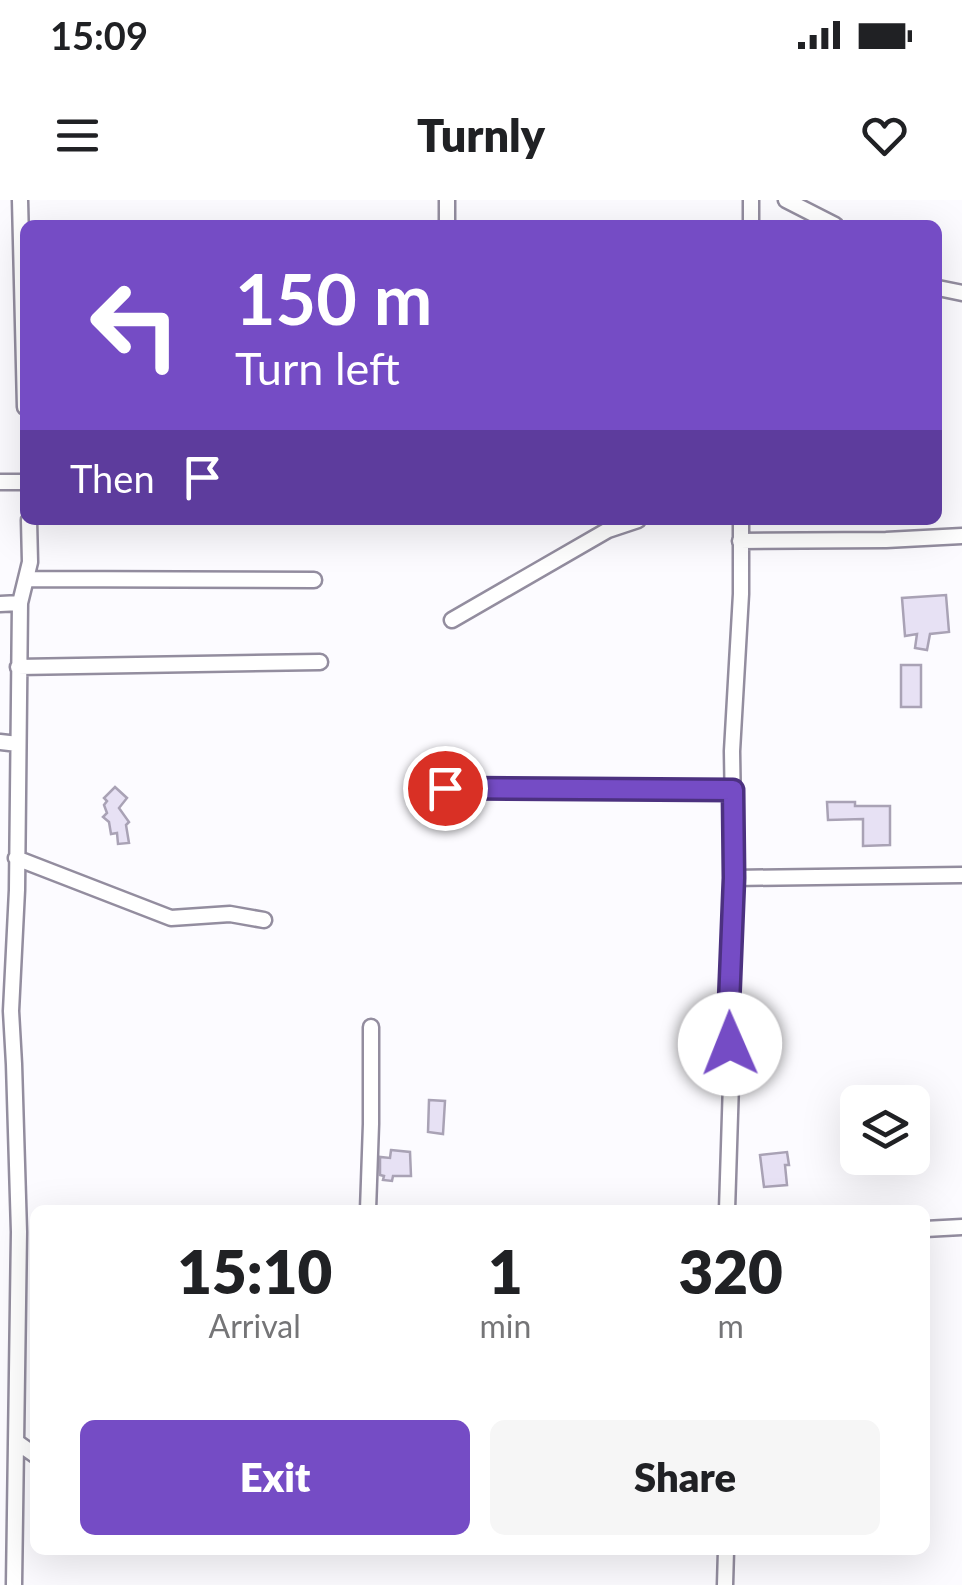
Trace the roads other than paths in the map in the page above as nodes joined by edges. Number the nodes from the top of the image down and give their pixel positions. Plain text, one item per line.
1 (786, 200) edge
2 (825, 220) edge
3 (29, 525) edge
4 (623, 525) edge
5 (741, 525) edge
6 (962, 536) edge
7 (740, 541) junction
8 (28, 578) junction
9 (314, 580) dead end
10 (20, 603) junction
11 (0, 604) edge
12 (452, 620) dead end
13 (320, 662) dead end
14 (18, 666) junction
15 (0, 742) edge
16 (18, 744) junction
17 (445, 788) dead end
18 (733, 790) junction
19 (16, 858) junction
20 (962, 876) edge
21 (734, 878) junction
22 (264, 920) dead end
23 (371, 1027) dead end
24 (7, 1065) edge
25 (368, 1205) edge
26 (727, 1205) edge
27 (930, 1228) edge
28 (962, 1228) edge
29 (18, 1443) junction
30 (30, 1451) edge
31 (726, 1555) edge
32 (10, 1581) edge
33 (726, 1585) edge

1 - 2 street
3 - 8 street
4 - 12 street
5 - 7 street
6 - 7 street
7 - 18 street
8 - 9 street
8 - 10 street
10 - 11 street
10 - 14 street
13 - 14 street
14 - 16 street
15 - 16 street
16 - 19 street
17 - 18 street
18 - 21 street
19 - 22 street
19 - 24 street
20 - 21 street
21 - 26 street
23 - 25 street
24 - 29 street
27 - 28 street
29 - 30 street
29 - 32 street
31 - 33 street

